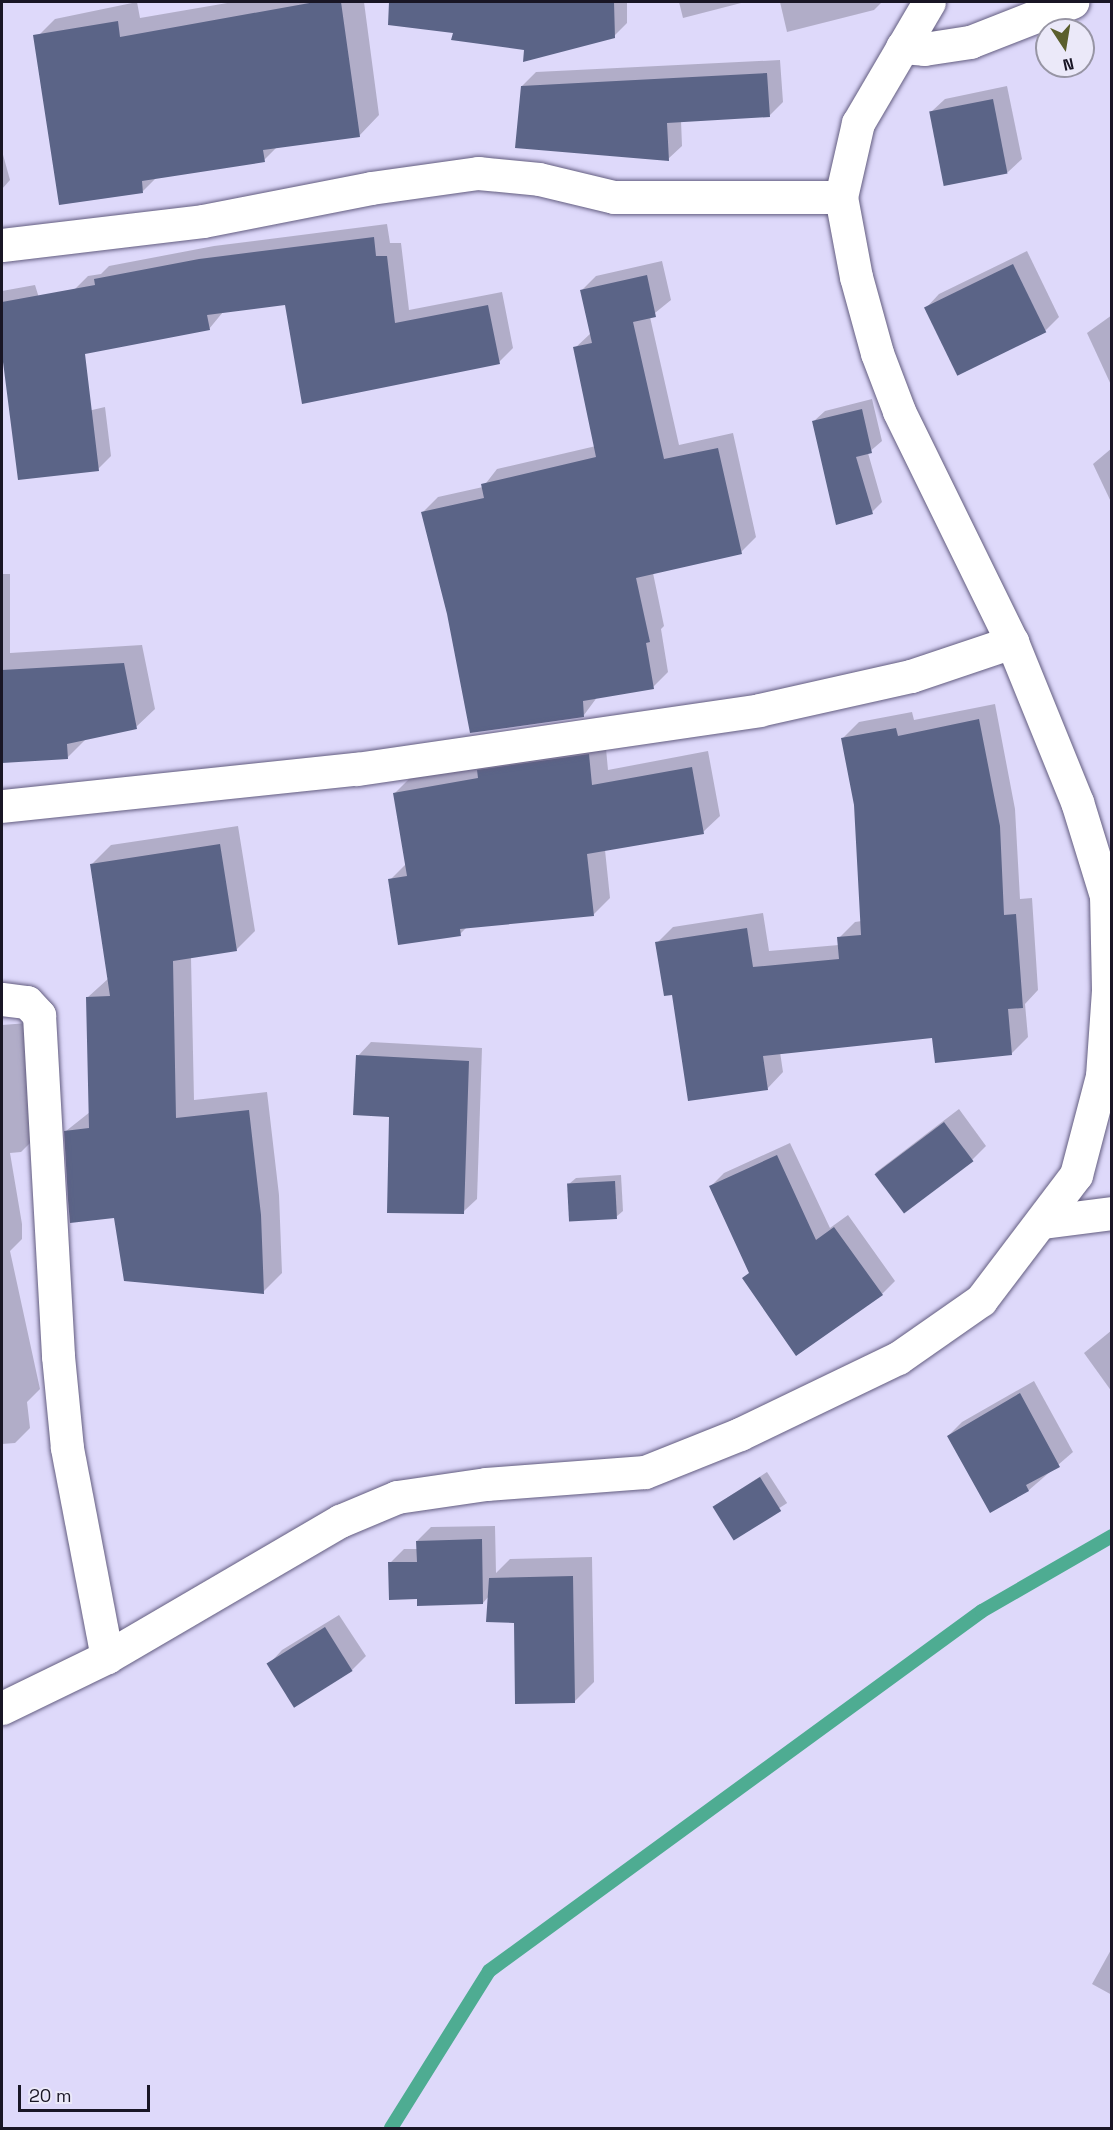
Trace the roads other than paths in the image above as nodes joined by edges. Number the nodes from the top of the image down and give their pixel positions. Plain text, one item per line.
1 (929, 2) edge
2 (1072, 2) edge
3 (902, 47) junction
4 (841, 197) junction
5 (2, 245) edge
6 (1012, 642) junction
7 (2, 806) edge
8 (2, 999) edge
9 (1112, 1213) edge
10 (1042, 1222) junction
11 (107, 1656) junction
12 (2, 1708) edge

1 - 3 street
2 - 3 street
3 - 4 street
4 - 5 street
4 - 6 street
6 - 7 street
6 - 10 street
8 - 11 street
9 - 10 street
10 - 11 street
11 - 12 street

